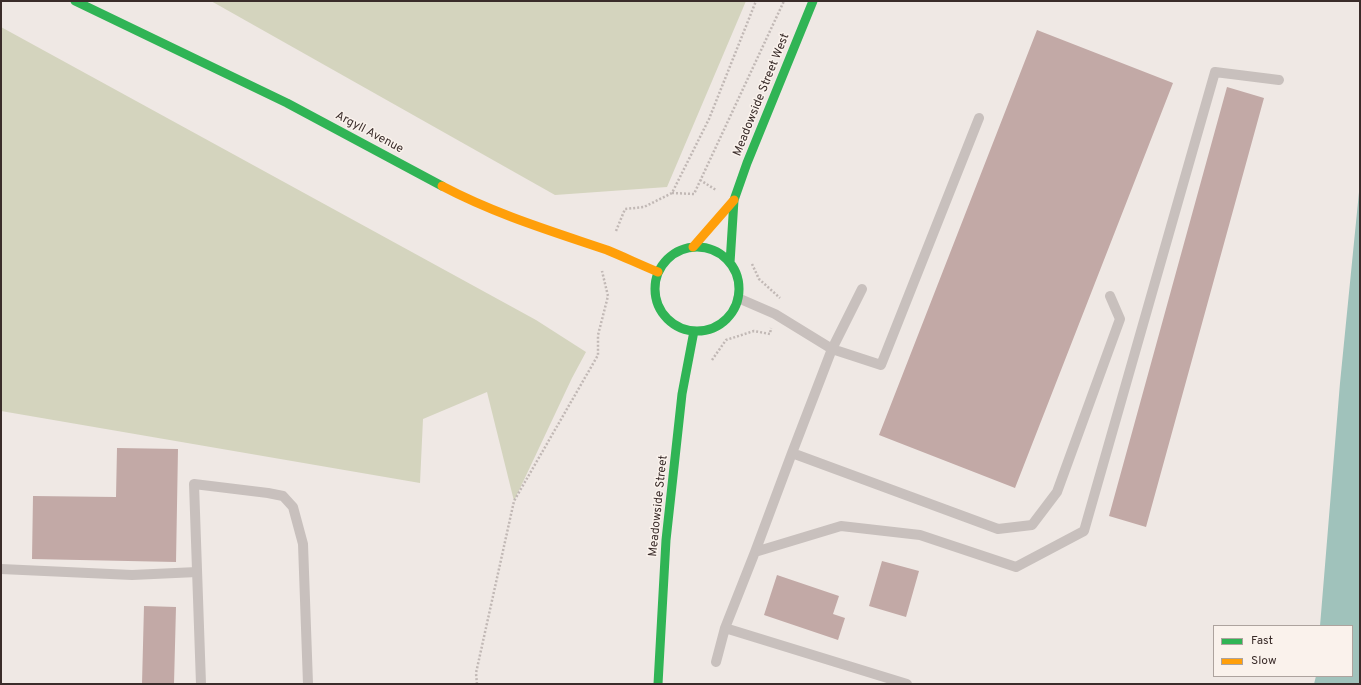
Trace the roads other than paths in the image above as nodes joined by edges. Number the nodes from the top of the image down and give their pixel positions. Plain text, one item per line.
1 (75, 1) edge
2 (813, 1) edge
3 (1278, 80) dead end
4 (979, 118) dead end
5 (734, 200) junction
6 (693, 246) junction
7 (730, 263) junction
8 (658, 272) junction
9 (862, 289) dead end
10 (1110, 296) dead end
11 (738, 298) junction
12 (694, 331) junction
13 (832, 349) junction
14 (792, 453) junction
15 (755, 552) junction
16 (1, 569) edge
17 (197, 572) junction
18 (725, 628) junction
19 (716, 662) dead end
20 (201, 684) edge
21 (308, 684) edge
22 (658, 684) edge
23 (907, 684) edge

1 - 8 street, Argyll Avenue
2 - 5 street, Meadowside Street West
3 - 15 lane
4 - 13 lane
5 - 6 street, Meadowside Street West
5 - 7 street, Meadowside Street West
6 - 7 street
6 - 8 street
7 - 11 street
8 - 12 street
9 - 13 lane
10 - 14 lane
11 - 12 street
11 - 13 lane
12 - 22 street, Meadowside Street
13 - 14 lane
14 - 15 lane
15 - 18 lane
16 - 17 lane
17 - 20 lane
17 - 21 lane
18 - 19 lane
18 - 23 lane

